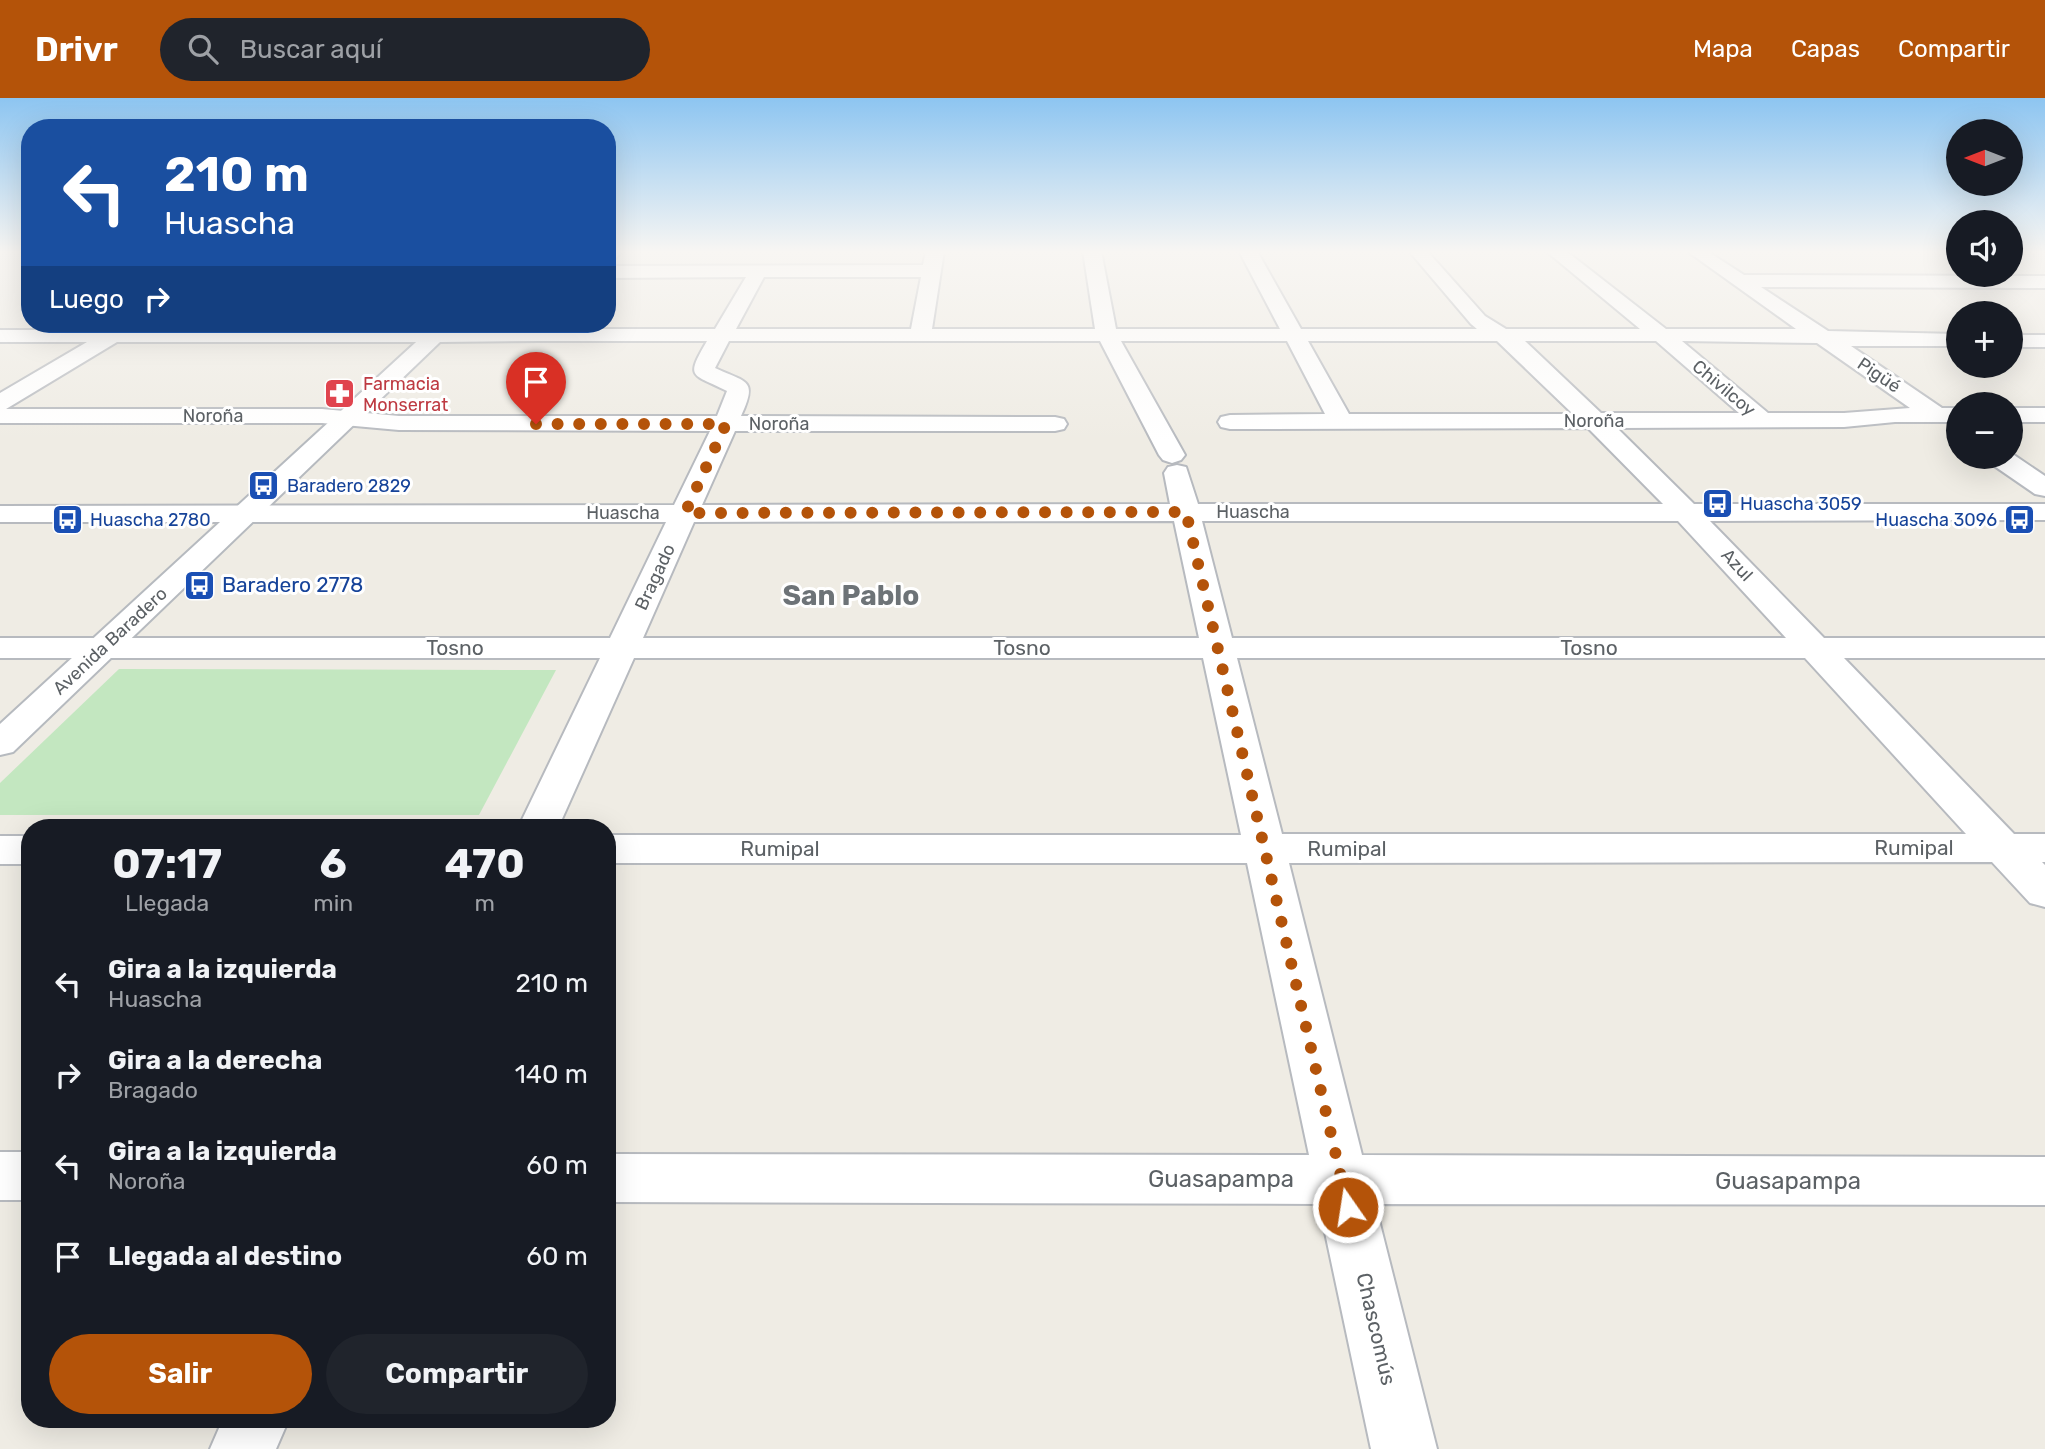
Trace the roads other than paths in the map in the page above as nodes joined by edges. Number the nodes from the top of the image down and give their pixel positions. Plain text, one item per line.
1 (733, 314) edge
2 (924, 314) edge
3 (1103, 314) edge
4 (1282, 314) edge
5 (1473, 314) edge
6 (1635, 314) edge
7 (1789, 314) edge
8 (616, 332) edge
9 (61, 333) edge
10 (194, 333) edge
11 (266, 333) edge
12 (388, 333) edge
13 (489, 333) edge
14 (720, 335) junction
15 (920, 335) junction
16 (1107, 335) junction
17 (1293, 335) junction
18 (1503, 335) junction
19 (1661, 335) junction
20 (0, 336) edge
21 (56, 336) junction
22 (113, 336) junction
23 (189, 336) junction
24 (434, 336) junction
25 (1822, 337) junction
26 (1946, 340) edge
27 (2023, 341) edge
28 (2045, 341) edge
29 (0, 403) edge
30 (1946, 413) edge
31 (1946, 414) edge
32 (2023, 415) edge
33 (2045, 415) edge
34 (0, 416) edge
35 (348, 416) junction
36 (1762, 420) junction
37 (1341, 421) junction
38 (1593, 421) junction
39 (1230, 422) dead end
40 (726, 424) junction
41 (1055, 424) dead end
42 (2017, 469) edge
43 (1178, 480) junction
44 (2045, 488) edge
45 (247, 512) junction
46 (1687, 512) junction
47 (2045, 512) edge
48 (685, 513) junction
49 (0, 514) edge
50 (0, 648) edge
51 (103, 648) junction
52 (622, 648) junction
53 (1217, 648) junction
54 (1815, 648) junction
55 (2045, 648) edge
56 (0, 744) edge
57 (542, 819) edge
58 (2003, 848) junction
59 (2045, 848) edge
60 (616, 849) edge
61 (1264, 849) junction
62 (0, 850) edge
63 (21, 850) edge
64 (2045, 892) edge
65 (0, 1176) edge
66 (21, 1177) edge
67 (616, 1178) edge
68 (1341, 1180) junction
69 (2045, 1181) edge
70 (253, 1428) edge
71 (243, 1449) edge
72 (1404, 1449) edge

1 - 14 street, Bragado
2 - 15 street
3 - 16 street, Chascomús
4 - 17 street
5 - 18 street, Azul
6 - 19 street, Chivilcoy
7 - 25 street, Pigüé
8 - 14 street
9 - 21 street
10 - 23 street
11 - 23 street
12 - 24 street
13 - 24 street
14 - 15 street
14 - 40 street, Bragado
15 - 16 street
16 - 17 street
16 - 43 street, Chascomús
17 - 18 street
17 - 37 street
18 - 19 street
18 - 38 street, Azul
19 - 25 street
19 - 36 street, Chivilcoy
20 - 21 street
21 - 22 street
22 - 23 street
22 - 29 street
24 - 35 street, Avenida Baradero
25 - 26 street
25 - 30 street, Pigüé
27 - 28 street
31 - 36 street, Noroña
32 - 33 street
34 - 35 street, Noroña
35 - 40 street, Noroña
35 - 45 street, Avenida Baradero
36 - 38 street, Noroña
37 - 38 street, Noroña
37 - 39 street, Noroña
38 - 46 street, Azul
40 - 41 street, Noroña
40 - 48 street, Bragado
42 - 44 street
43 - 46 street, Huascha
43 - 48 street, Huascha
43 - 53 street, Chascomús
45 - 48 street, Huascha
45 - 49 street, Huascha
45 - 51 street, Avenida Baradero
46 - 47 street, Huascha
46 - 54 street, Azul
48 - 52 street, Bragado
50 - 51 street, Tosno
51 - 52 street, Tosno
51 - 56 street, Avenida Baradero
52 - 53 street, Tosno
52 - 57 street, Bragado
53 - 54 street, Tosno
53 - 61 street, Chascomús
54 - 55 street, Tosno
54 - 58 street, Azul
58 - 59 street, Rumipal
58 - 61 street, Rumipal
58 - 64 street, Azul
60 - 61 street, Rumipal
61 - 68 street, Chascomús
62 - 63 street
65 - 66 street
67 - 68 street, Guasapampa
68 - 69 street, Guasapampa
68 - 72 street, Chascomús
70 - 71 street

